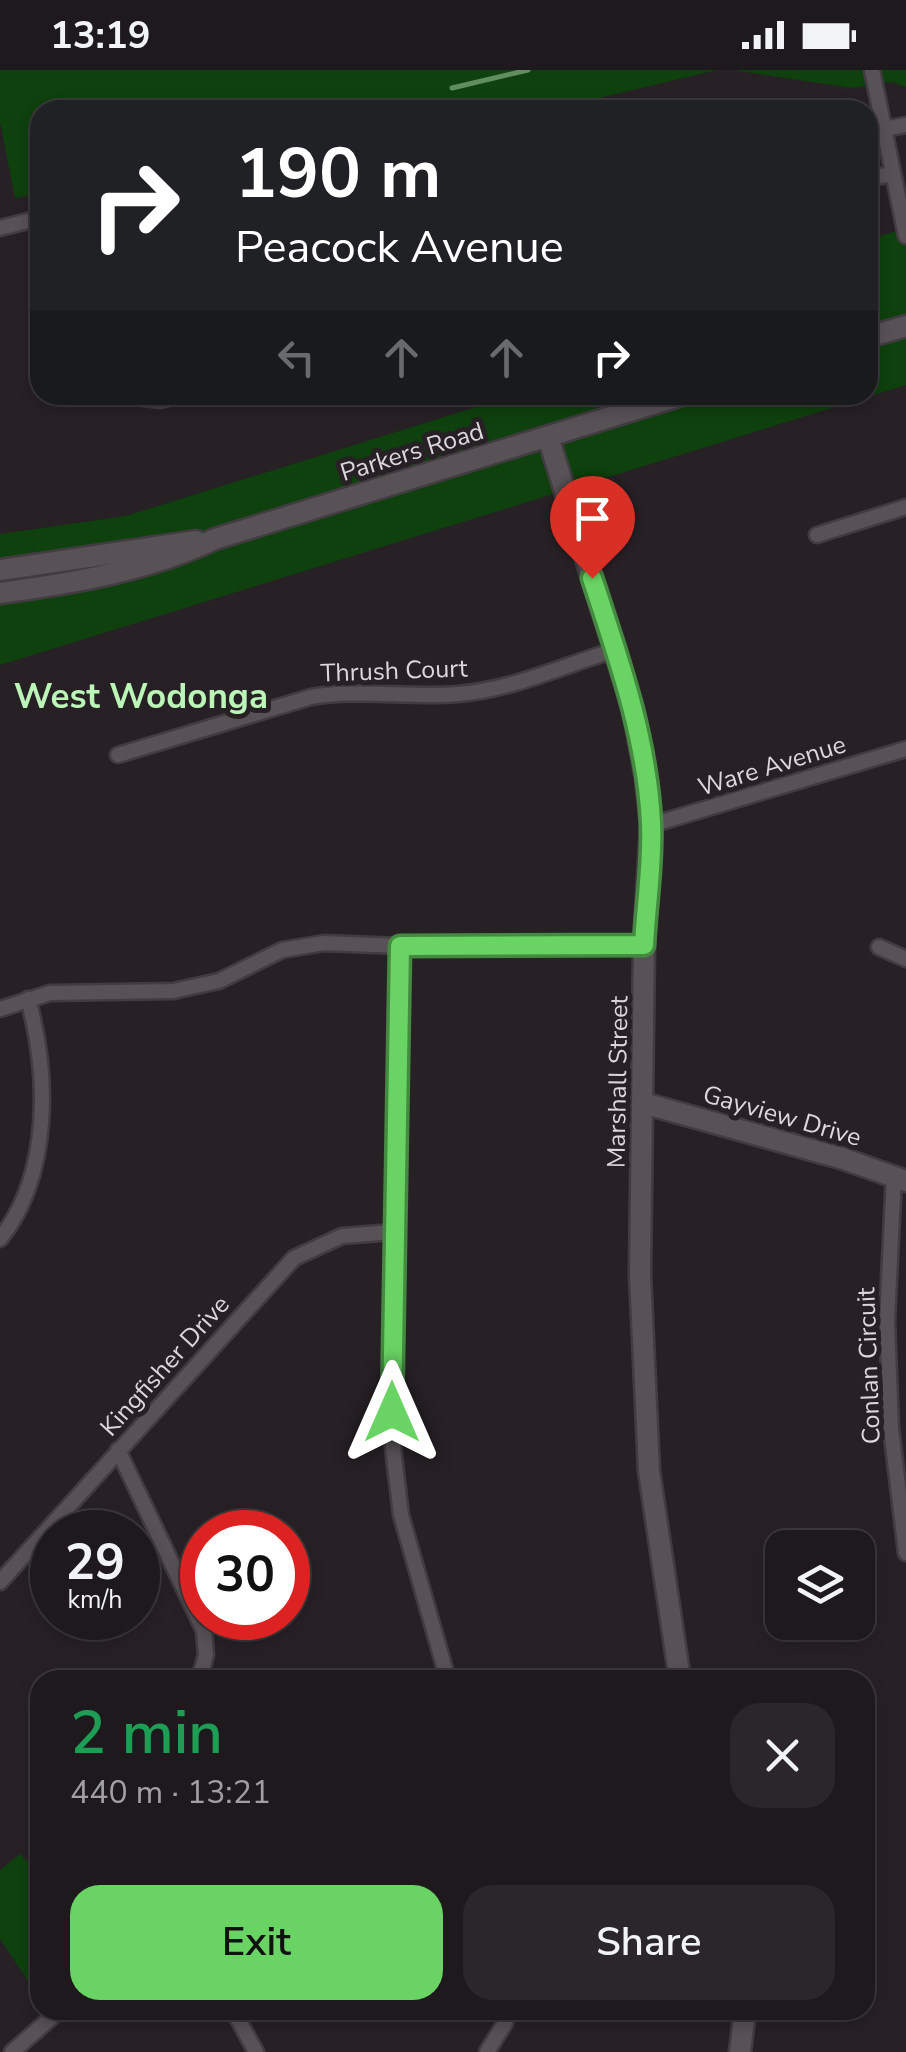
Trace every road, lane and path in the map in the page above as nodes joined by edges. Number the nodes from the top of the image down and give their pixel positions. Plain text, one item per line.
1 (872, 70) edge
2 (906, 124) edge
3 (884, 129) junction
4 (893, 174) junction
5 (878, 176) edge
6 (30, 220) edge
7 (0, 228) edge
8 (906, 236) edge
9 (906, 326) edge
10 (878, 335) edge
11 (650, 405) edge
12 (548, 437) junction
13 (906, 507) edge
14 (817, 535) dead end
15 (215, 539) junction
16 (0, 570) edge
17 (0, 593) edge
18 (615, 650) junction
19 (906, 748) edge
20 (118, 755) dead end
21 (651, 825) junction
22 (644, 945) junction
23 (400, 946) junction
24 (879, 947) dead end
25 (906, 959) edge
26 (28, 999) junction
27 (0, 1009) edge
28 (643, 1103) junction
29 (900, 1178) edge
30 (393, 1232) junction
31 (0, 1239) edge
32 (118, 1450) junction
33 (906, 1553) edge
34 (0, 1582) edge
35 (202, 1670) edge
36 (445, 1670) edge
37 (679, 1670) edge
38 (49, 2020) edge
39 (238, 2020) edge
40 (506, 2020) edge
41 (744, 2020) edge
42 (12, 2052) edge
43 (256, 2052) edge
44 (487, 2052) edge
45 (740, 2052) edge

1 - 3 street
2 - 3 street
3 - 4 street
4 - 5 street
4 - 8 street
6 - 7 street
9 - 10 street
11 - 12 street, Parkers Road
12 - 15 street, Parkers Road
12 - 18 street, Marshall Street
13 - 14 street
15 - 16 street, Parkers Road
15 - 17 street, Parkers Road
18 - 20 street, Thrush Court
18 - 21 street, Marshall Street
19 - 21 street, Ware Avenue
21 - 22 street, Marshall Street
22 - 23 street
22 - 28 street, Marshall Street
23 - 26 street
23 - 30 street
24 - 25 street
26 - 27 street
26 - 31 street
28 - 29 street, Gayview Drive
28 - 37 street, Marshall Street
29 - 33 street, Conlan Circuit
30 - 32 street, Kingfisher Drive
30 - 36 street
32 - 34 street, Kingfisher Drive
32 - 35 street
38 - 42 street
39 - 43 street
40 - 44 street
41 - 45 street

